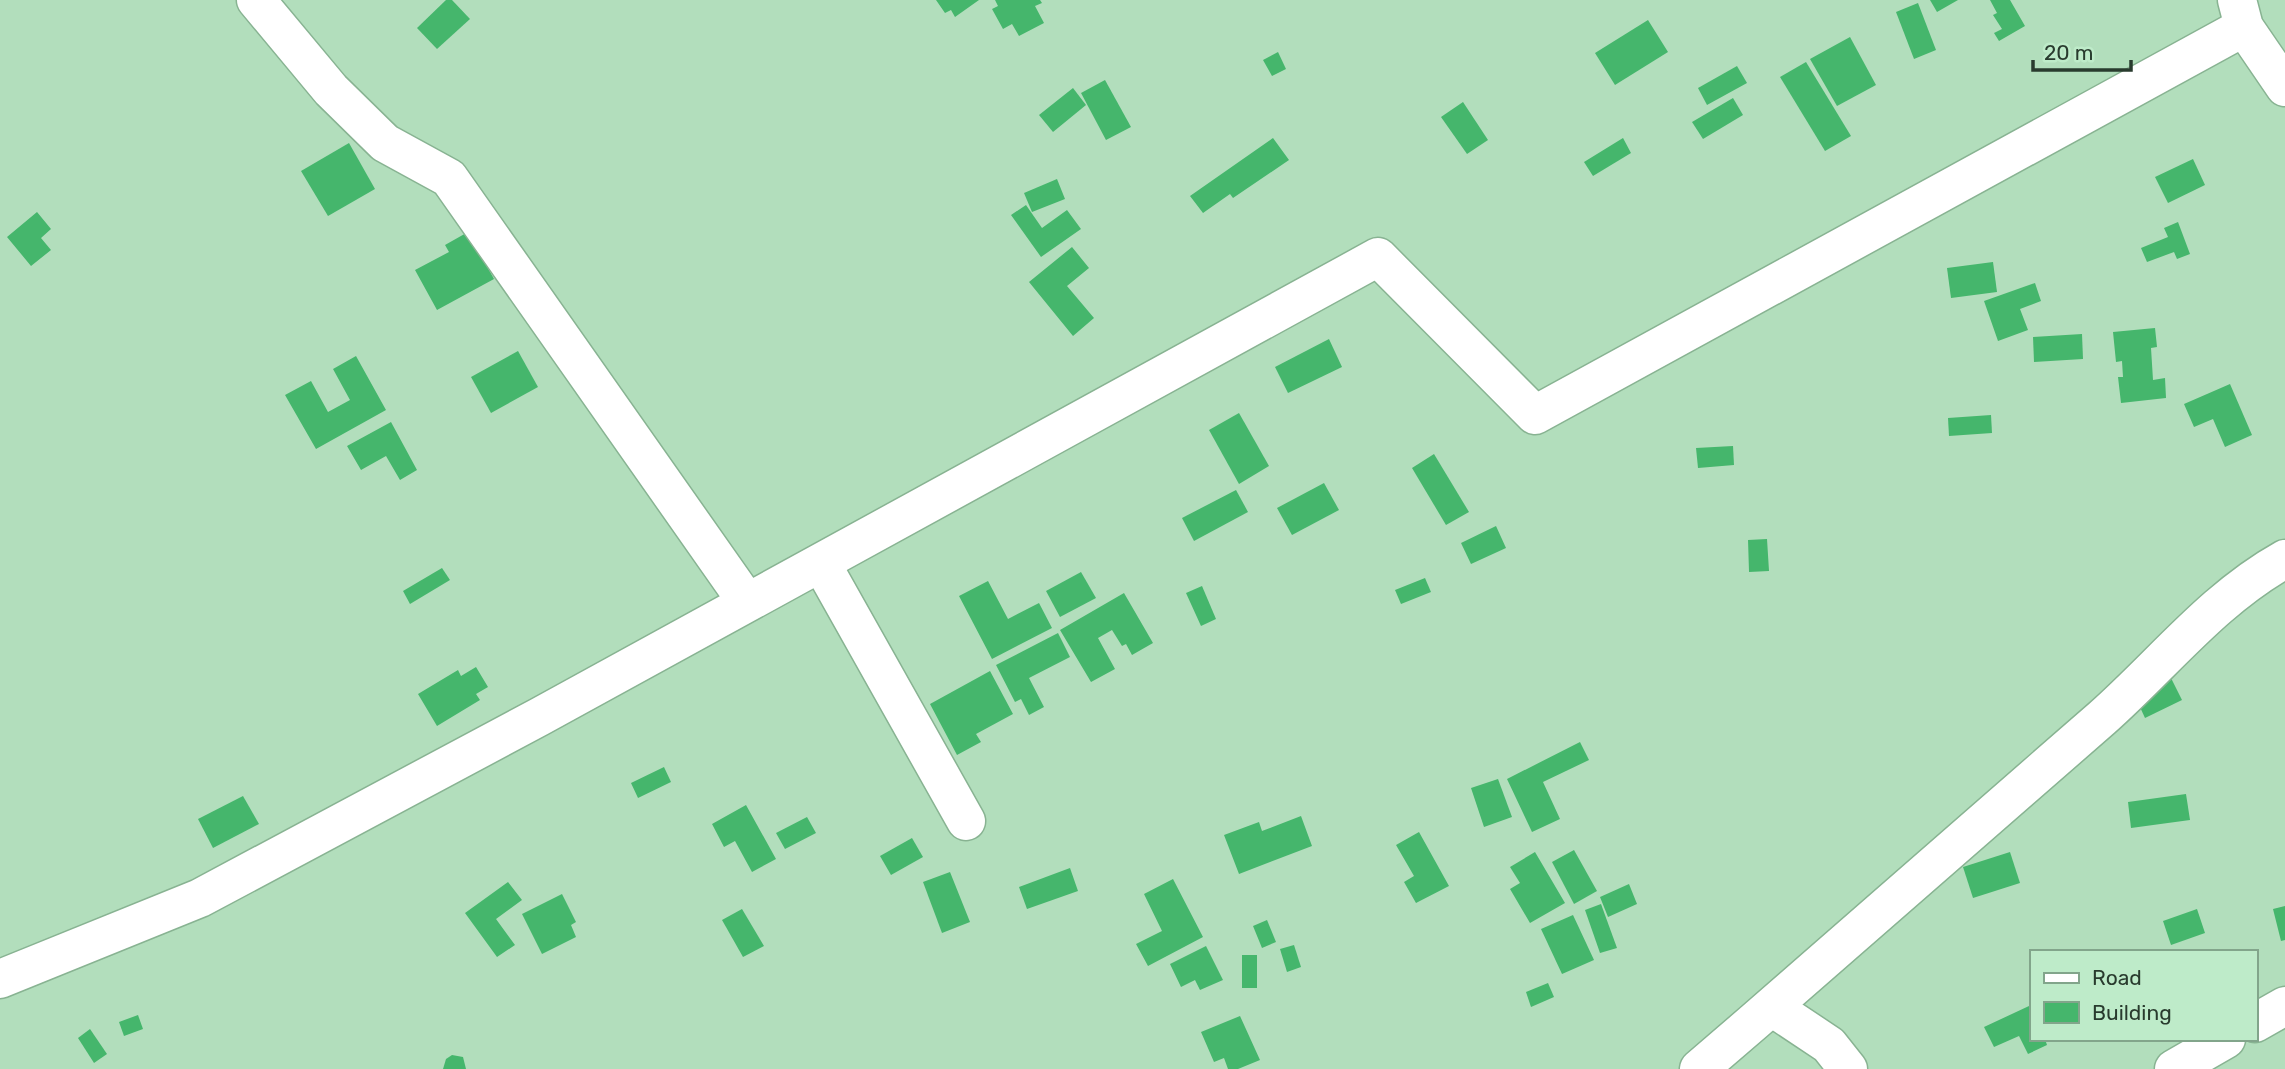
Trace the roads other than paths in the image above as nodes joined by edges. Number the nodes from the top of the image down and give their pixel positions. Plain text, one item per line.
1 (256, 0) edge
2 (2240, 14) edge
3 (2285, 87) edge
4 (2285, 559) edge
5 (821, 563) junction
6 (747, 602) junction
7 (966, 821) dead end
8 (0, 979) edge
9 (2285, 1006) edge
10 (1772, 1007) junction
11 (2257, 1022) edge
12 (2223, 1041) edge
13 (1699, 1069) edge
14 (1848, 1069) edge
15 (2174, 1069) edge

1 - 6 street
2 - 3 street
2 - 5 street
4 - 10 street
5 - 6 street
5 - 7 street
6 - 8 street
9 - 11 street
10 - 13 street
10 - 14 street
12 - 15 street

